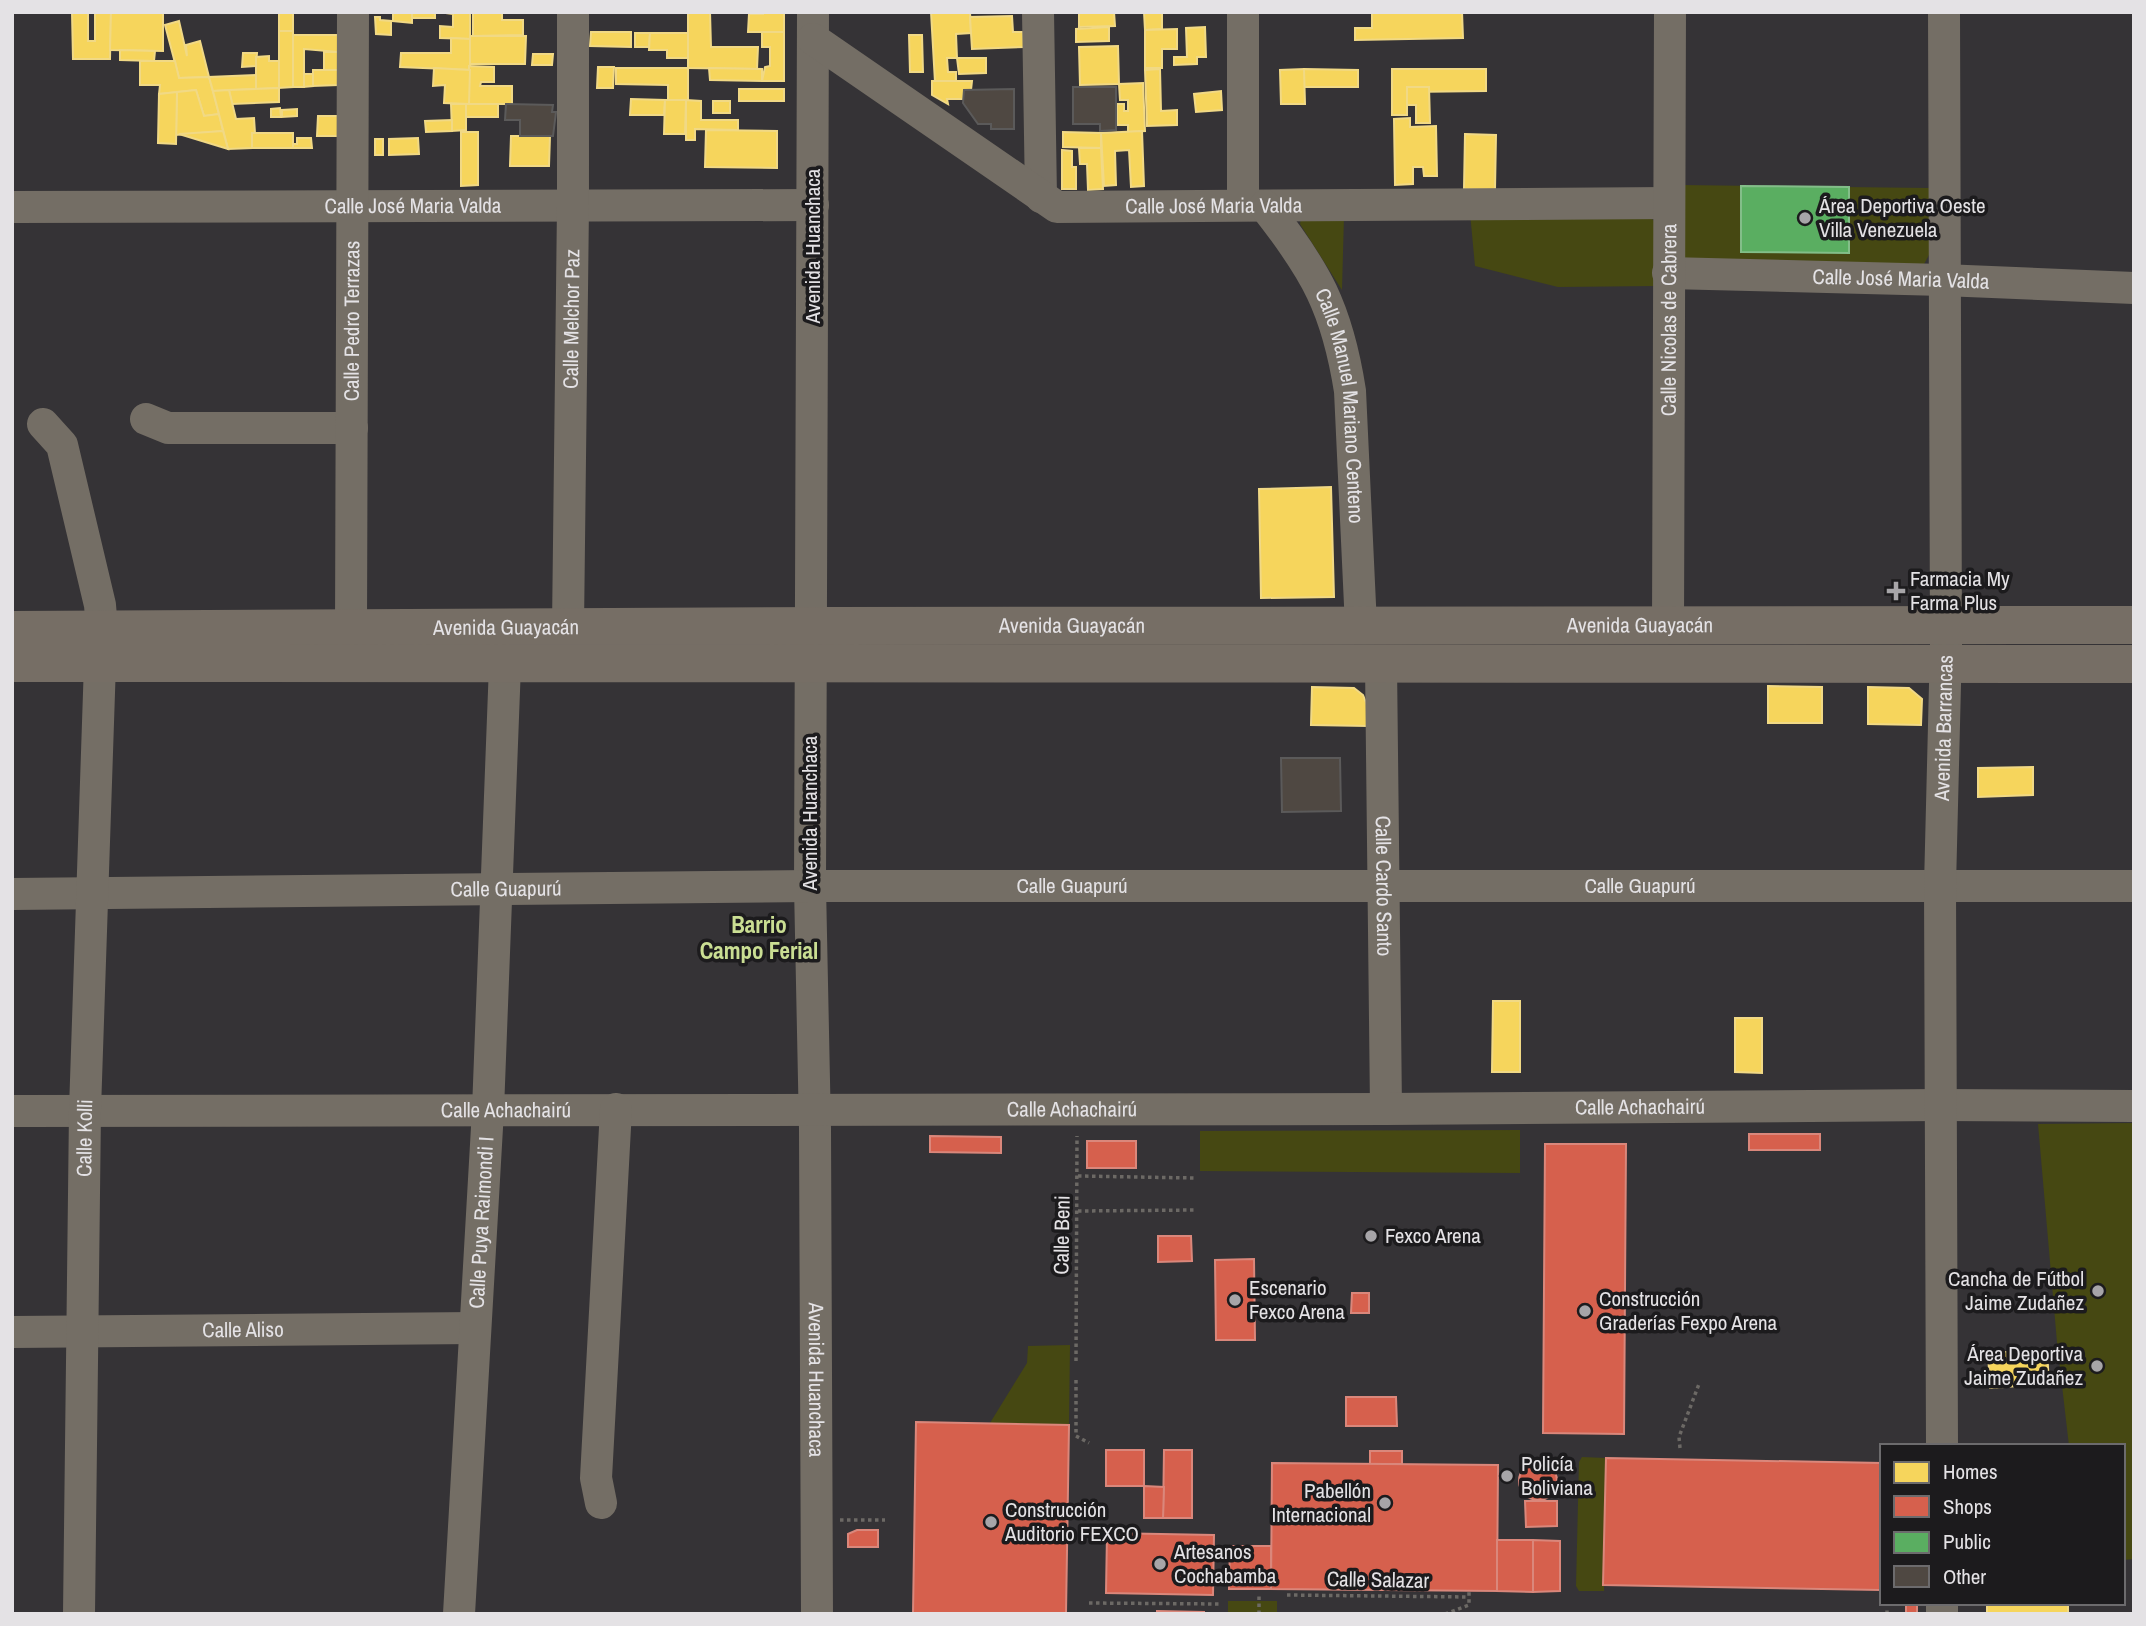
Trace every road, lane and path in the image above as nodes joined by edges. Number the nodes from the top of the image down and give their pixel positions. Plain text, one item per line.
1 (353, 12) edge
2 (573, 12) edge
3 (1038, 12) edge
4 (1243, 12) edge
5 (1670, 12) edge
6 (1944, 12) edge
7 (813, 25) edge
8 (1041, 197) junction
9 (1669, 203) junction
10 (813, 205) junction
11 (573, 206) junction
12 (1254, 206) junction
13 (12, 207) edge
14 (352, 207) junction
15 (1668, 273) junction
16 (1943, 280) junction
17 (2134, 288) edge
18 (146, 419) dead end
19 (43, 424) dead end
20 (352, 428) junction
21 (1945, 625) junction
22 (2134, 625) edge
23 (1361, 626) junction
24 (1668, 626) junction
25 (568, 627) junction
26 (351, 629) junction
27 (12, 631) edge
28 (810, 645) junction
29 (101, 646) junction
30 (12, 663) edge
31 (1381, 664) junction
32 (2134, 664) edge
33 (505, 665) junction
34 (1945, 665) junction
35 (1384, 885) junction
36 (810, 886) junction
37 (1940, 886) junction
38 (2134, 886) edge
39 (496, 890) junction
40 (12, 894) edge
41 (91, 894) junction
42 (1940, 1105) junction
43 (2134, 1107) edge
44 (616, 1109) junction
45 (1386, 1109) junction
46 (85, 1110) junction
47 (815, 1110) junction
48 (1077, 1110) junction
49 (12, 1111) edge
50 (488, 1111) junction
51 (1078, 1176) junction
52 (1194, 1178) dead end
53 (1196, 1210) dead end
54 (1078, 1211) junction
55 (475, 1328) junction
56 (12, 1332) edge
57 (83, 1332) junction
58 (1076, 1361) dead end
59 (1076, 1380) dead end
60 (1699, 1384) dead end
61 (1089, 1443) dead end
62 (1942, 1444) edge
63 (1680, 1448) dead end
64 (601, 1503) dead end
65 (856, 1520) dead end
66 (885, 1520) dead end
67 (1469, 1591) dead end
68 (1259, 1595) dead end
69 (1287, 1595) dead end
70 (1469, 1597) junction
71 (1089, 1603) dead end
72 (1220, 1605) dead end
73 (1887, 1607) dead end
74 (79, 1614) edge
75 (459, 1614) edge
76 (817, 1614) edge
77 (1259, 1614) edge
78 (1445, 1614) edge
79 (1887, 1614) edge

1 - 14 street, Calle Pedro Terrazas
2 - 11 street, Calle Melchor Paz
3 - 8 street
4 - 12 street
5 - 9 street, Calle Nicolas de Cabrera
6 - 16 street, Avenida Barrancas
7 - 8 street, Calle José Maria Valda
7 - 10 street, Avenida Huanchaca
8 - 12 street, Calle José Maria Valda
9 - 12 street, Calle José Maria Valda
9 - 15 street, Calle Nicolas de Cabrera
10 - 11 street, Calle José Maria Valda
10 - 28 street, Avenida Huanchaca
11 - 14 street, Calle José Maria Valda
11 - 25 street, Calle Melchor Paz
12 - 23 street, Calle Manuel Mariano Centeno
13 - 14 street, Calle José Maria Valda
14 - 20 street, Calle Pedro Terrazas
15 - 16 street, Calle José Maria Valda
15 - 24 street, Calle Nicolas de Cabrera
16 - 17 street, Calle José Maria Valda
16 - 21 street, Avenida Barrancas
18 - 20 street
19 - 29 street, Calle Kolli
20 - 26 street, Calle Pedro Terrazas
21 - 22 main road, Avenida Guayacán
21 - 24 main road, Avenida Guayacán
21 - 34 street, Avenida Barrancas
23 - 24 main road, Avenida Guayacán
23 - 28 main road, Avenida Guayacán
25 - 26 main road, Avenida Guayacán
25 - 28 main road, Avenida Guayacán
26 - 29 main road, Avenida Guayacán
27 - 29 main road, Avenida Guayacán
28 - 31 main road, Avenida Guayacán
28 - 33 main road, Avenida Guayacán
28 - 36 street, Avenida Huanchaca
29 - 30 main road, Avenida Guayacán
29 - 33 main road, Avenida Guayacán
29 - 41 street, Calle Kolli
31 - 34 main road, Avenida Guayacán
31 - 35 street, Calle Cardo Santo
32 - 34 main road, Avenida Guayacán
33 - 39 street, Calle Puya Raimondi I
34 - 37 street, Avenida Barrancas
35 - 36 street, Calle Guapurú
35 - 37 street, Calle Guapurú
35 - 45 street, Calle Cardo Santo
36 - 39 street, Calle Guapurú
36 - 47 street, Avenida Huanchaca
37 - 38 street, Calle Guapurú
37 - 42 street, Avenida Barrancas
39 - 41 street, Calle Guapurú
39 - 50 street, Calle Puya Raimondi I
40 - 41 street, Calle Guapurú
41 - 46 street, Calle Kolli
42 - 43 street, Calle Achachairú
42 - 45 street, Calle Achachairú
42 - 62 street, Avenida Barrancas
44 - 47 street, Calle Achachairú
44 - 50 street, Calle Achachairú
44 - 64 street
45 - 48 street, Calle Achachairú
46 - 49 street, Calle Achachairú
46 - 50 street, Calle Achachairú
46 - 57 street, Calle Kolli
47 - 48 street, Calle Achachairú
47 - 76 street, Avenida Huanchaca
48 - 51 path, Calle Beni
50 - 55 street, Calle Puya Raimondi I
51 - 52 path
51 - 54 path, Calle Beni
53 - 54 path
54 - 58 path, Calle Beni
55 - 57 street, Calle Aliso
55 - 75 street, Calle Puya Raimondi I
56 - 57 street, Calle Aliso
57 - 74 street, Calle Kolli
59 - 61 path
60 - 63 path
65 - 66 path
67 - 70 path
68 - 77 path
69 - 70 path, Calle Salazar
70 - 78 path
71 - 72 path
73 - 79 path

